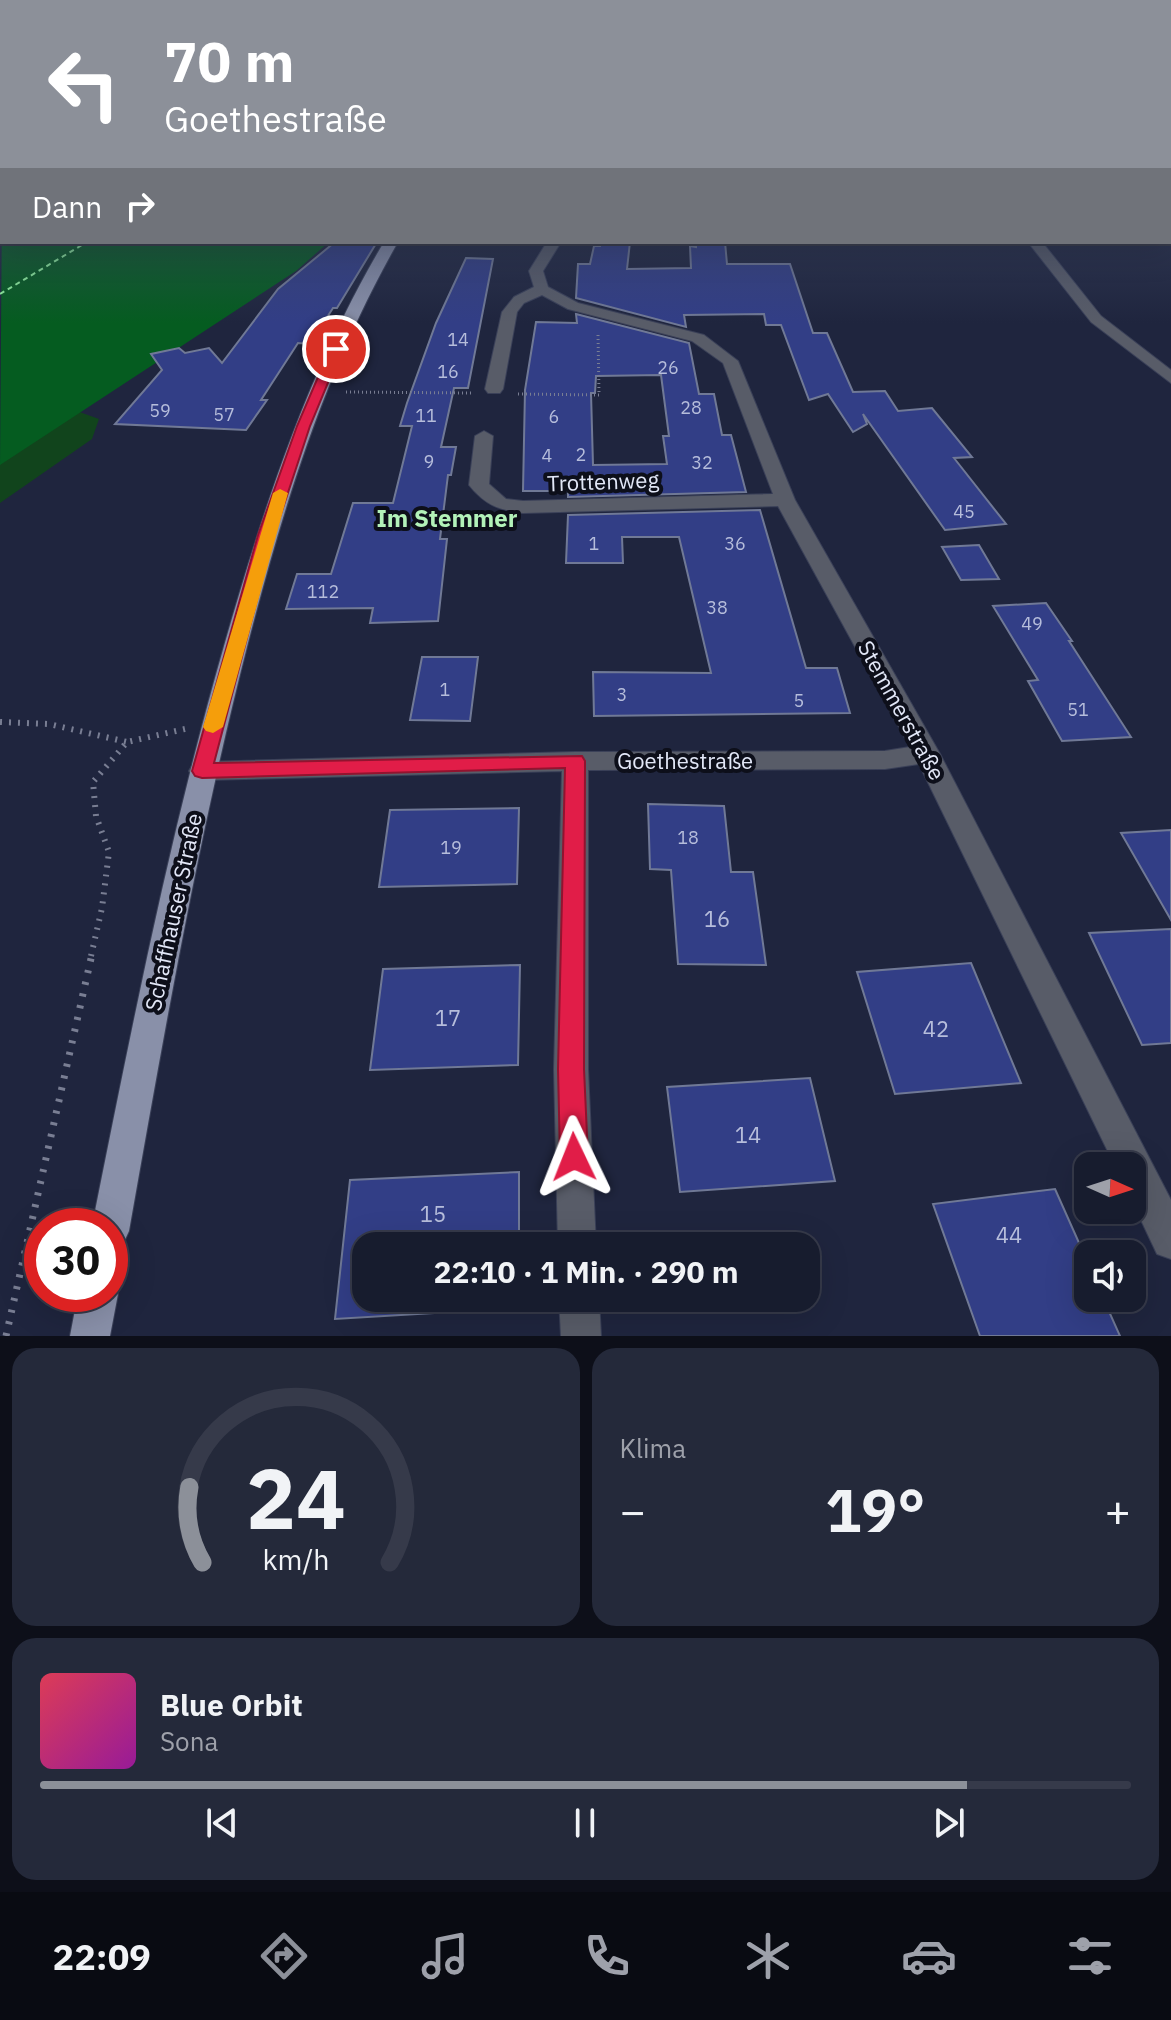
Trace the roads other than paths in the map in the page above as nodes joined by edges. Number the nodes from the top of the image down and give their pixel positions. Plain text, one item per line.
1 (390, 244) edge
2 (553, 244) edge
3 (1037, 244) edge
4 (542, 289) junction
5 (1171, 378) edge
6 (494, 389) dead end
7 (484, 436) dead end
8 (785, 500) junction
9 (927, 754) junction
10 (575, 761) junction
11 (202, 771) junction
12 (115, 1208) edge
13 (577, 1232) edge
14 (1171, 1240) edge
15 (95, 1312) edge
16 (580, 1312) edge
17 (90, 1336) edge
18 (581, 1336) edge

1 - 11 main road, Schaffhauser Straße
2 - 4 street
3 - 5 street
4 - 6 street
4 - 8 street, Stemmerstraße
7 - 8 street, Trottenweg
8 - 9 street, Stemmerstraße
9 - 10 street, Goethestraße
9 - 14 street, Stemmerstraße
10 - 11 street, Goethestraße
10 - 13 street
11 - 12 main road, Schaffhauser Straße
15 - 17 main road
16 - 18 street

